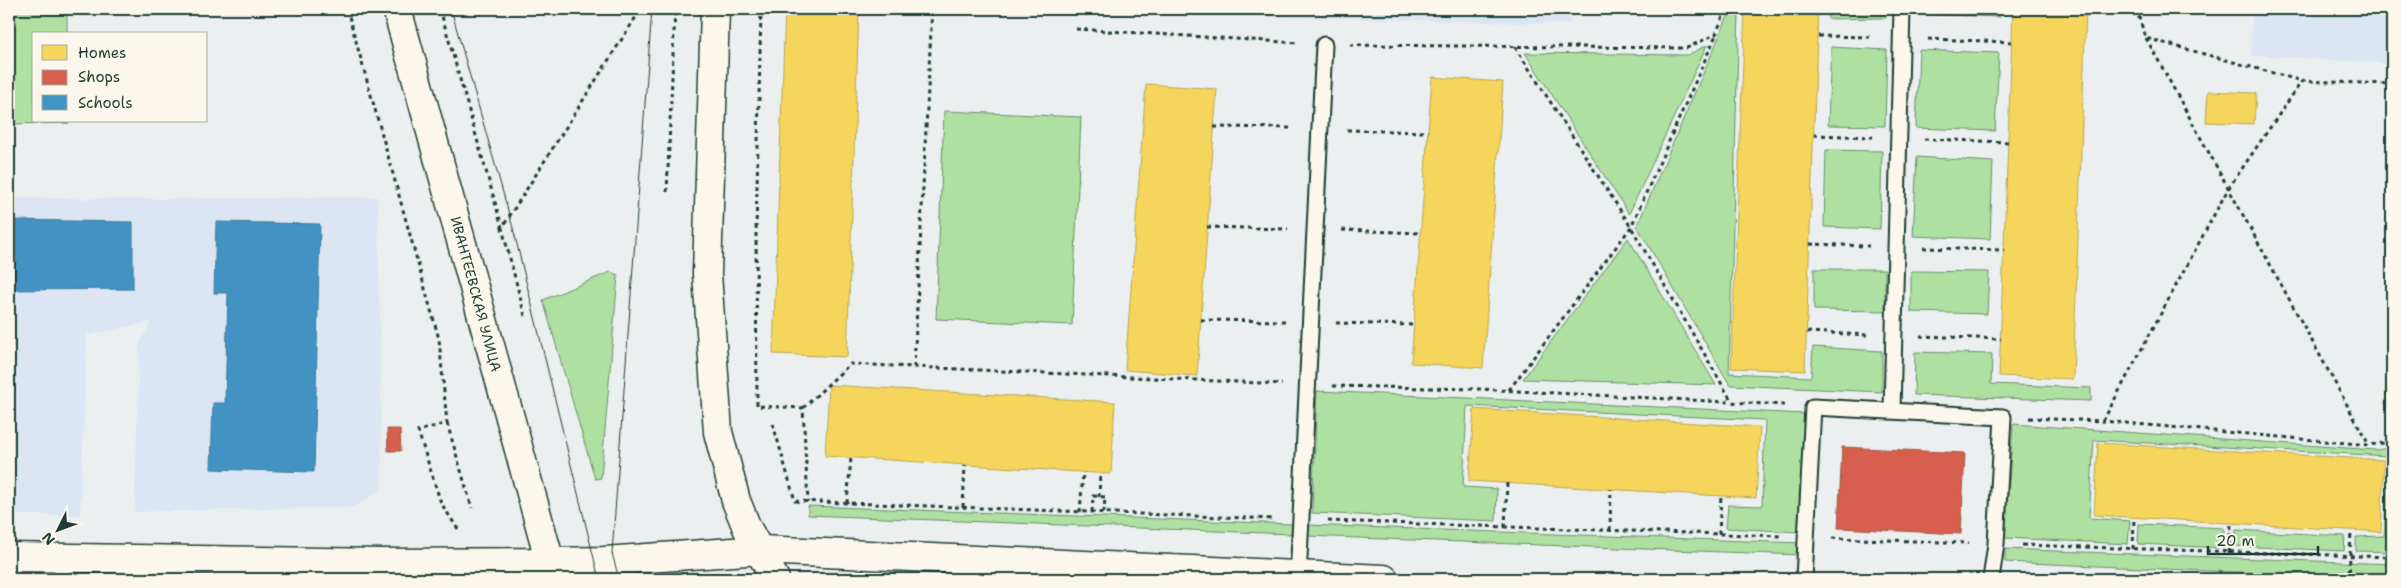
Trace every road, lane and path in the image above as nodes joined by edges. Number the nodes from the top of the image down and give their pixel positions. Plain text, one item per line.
1 (347, 9) edge
2 (397, 9) edge
3 (440, 9) edge
4 (641, 9) edge
5 (674, 9) edge
6 (715, 9) edge
7 (761, 9) edge
8 (932, 9) edge
9 (1726, 9) edge
10 (1902, 9) edge
11 (2136, 9) edge
12 (1076, 29) dead end
13 (1716, 34) junction
14 (1818, 36) dead end
15 (1902, 38) junction
16 (2146, 38) junction
17 (2012, 42) dead end
18 (1324, 45) junction
19 (1515, 47) junction
20 (2302, 81) junction
21 (2392, 84) edge
22 (1214, 127) dead end
23 (1319, 129) junction
24 (1428, 132) dead end
25 (1814, 135) dead end
26 (1899, 138) junction
27 (2008, 142) dead end
28 (2228, 189) junction
29 (667, 192) dead end
30 (1207, 227) dead end
31 (1631, 227) junction
32 (502, 228) junction
33 (1314, 230) junction
34 (1421, 232) dead end
35 (1810, 244) dead end
36 (1896, 247) junction
37 (2004, 250) dead end
38 (525, 316) dead end
39 (1201, 320) dead end
40 (1310, 322) junction
41 (1413, 325) dead end
42 (1807, 332) dead end
43 (1894, 336) junction
44 (2001, 339) dead end
45 (850, 364) dead end
46 (914, 367) dead end
47 (1509, 390) dead end
48 (1731, 400) dead end
49 (802, 408) junction
50 (1892, 410) junction
51 (2003, 418) junction
52 (2103, 421) junction
53 (447, 423) junction
54 (773, 424) dead end
55 (2392, 442) edge
56 (2369, 445) junction
57 (850, 458) dead end
58 (965, 464) dead end
59 (1083, 472) dead end
60 (1100, 473) dead end
61 (1506, 483) dead end
62 (1611, 489) dead end
63 (1721, 496) dead end
64 (1099, 497) junction
65 (808, 502) junction
66 (847, 503) junction
67 (963, 507) junction
68 (472, 508) dead end
69 (1080, 512) junction
70 (1092, 512) junction
71 (1104, 512) junction
72 (2134, 518) dead end
73 (1300, 520) junction
74 (2231, 524) dead end
75 (1504, 527) junction
76 (458, 530) dead end
77 (1610, 530) junction
78 (2351, 531) dead end
79 (1719, 534) junction
80 (1808, 537) junction
81 (1996, 544) junction
82 (2133, 549) junction
83 (761, 550) junction
84 (2229, 552) junction
85 (2350, 556) junction
86 (9, 557) edge
87 (2392, 557) edge
88 (62, 568) edge
89 (381, 571) edge
90 (552, 571) edge
91 (1298, 577) edge
92 (775, 579) edge
93 (1384, 579) edge
94 (1804, 579) edge
95 (1991, 579) edge
96 (2349, 579) edge

1 - 53 path
2 - 90 street, ИВАНТЕЕВСКАЯ УЛИЦА
3 - 32 path
4 - 32 path
5 - 29 path
6 - 83 street
7 - 49 path
8 - 46 path
9 - 13 path
10 - 15 lane
11 - 16 path
12 - 18 path
13 - 19 path
13 - 31 path
14 - 15 path
15 - 17 path
15 - 26 lane
16 - 20 path
16 - 28 path
18 - 19 path
18 - 23 lane
19 - 31 path
20 - 21 path
20 - 28 path
22 - 23 path
23 - 24 path
23 - 33 lane
25 - 26 path
26 - 27 path
26 - 36 lane
28 - 52 path
28 - 56 path
30 - 33 path
31 - 47 path
31 - 48 path
32 - 38 path
33 - 34 path
33 - 40 lane
35 - 36 path
36 - 37 path
36 - 43 lane
39 - 40 path
40 - 41 path
40 - 73 lane
42 - 43 path
43 - 44 path
43 - 50 lane
45 - 49 path
49 - 65 path
50 - 51 lane
50 - 80 lane
51 - 52 path
51 - 81 lane
52 - 56 path
53 - 68 path
53 - 76 path
54 - 65 path
55 - 56 path
57 - 66 path
58 - 67 path
59 - 69 path
60 - 64 path
61 - 75 path
62 - 77 path
63 - 79 path
64 - 70 path
64 - 71 path
65 - 66 path
66 - 67 path
67 - 69 path
69 - 70 path
70 - 71 path
71 - 73 path
72 - 82 path
73 - 75 path
73 - 91 lane
74 - 84 path
75 - 77 path
77 - 79 path
78 - 85 path
79 - 80 path
80 - 81 path
80 - 94 lane
81 - 82 path
81 - 95 lane
82 - 84 path
83 - 90 street
83 - 91 street
83 - 92 street
84 - 85 path
85 - 87 path
85 - 96 path
86 - 88 street
88 - 89 street
89 - 90 street
91 - 93 street

